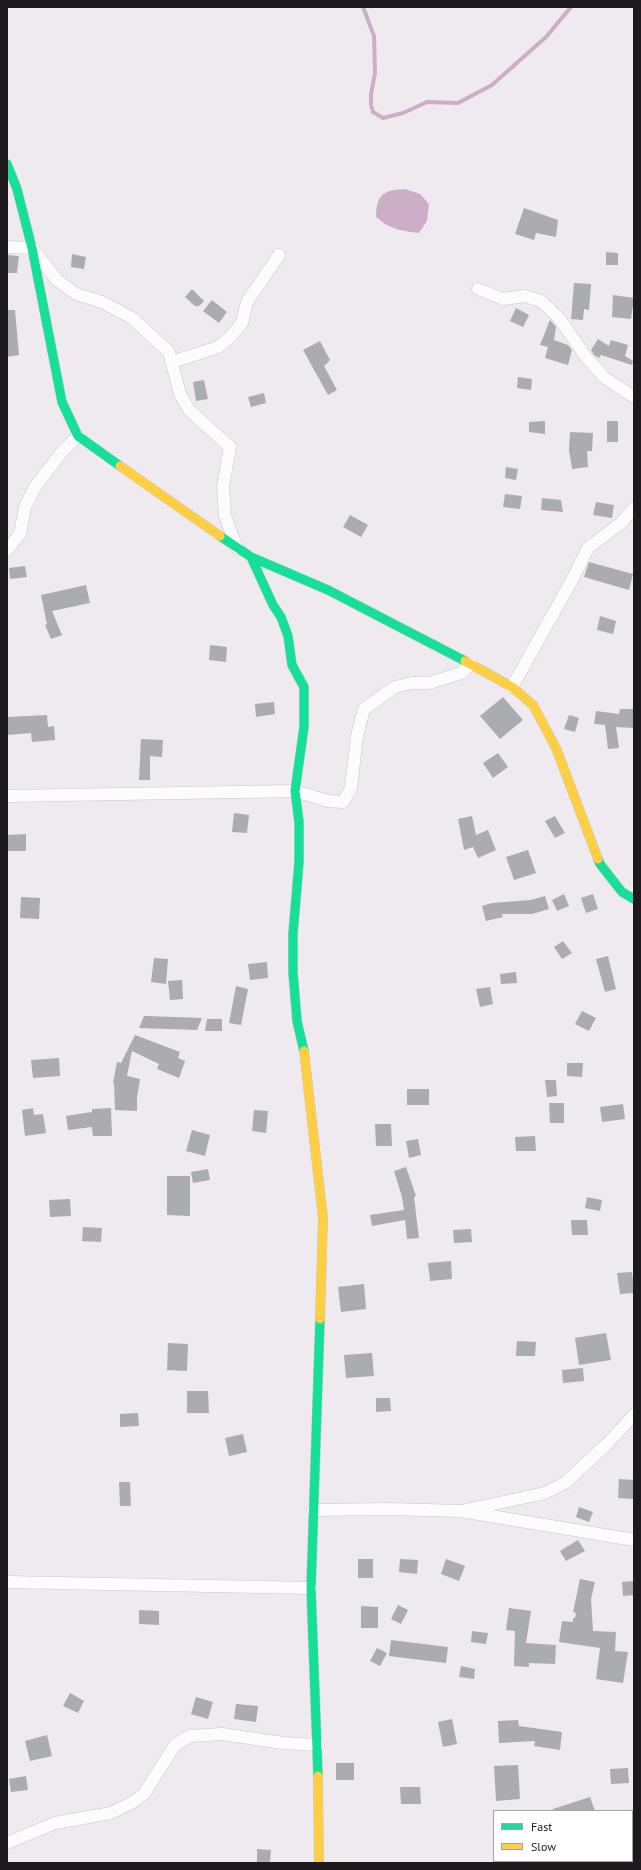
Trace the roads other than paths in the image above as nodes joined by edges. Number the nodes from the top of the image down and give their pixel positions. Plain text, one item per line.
1 (7, 164) edge
2 (7, 247) edge
3 (32, 248) junction
4 (279, 255) dead end
5 (478, 289) dead end
6 (172, 362) junction
7 (634, 397) edge
8 (78, 436) junction
9 (634, 508) edge
10 (237, 548) junction
11 (7, 550) edge
12 (251, 557) junction
13 (471, 664) junction
14 (512, 687) junction
15 (295, 791) junction
16 (7, 796) edge
17 (634, 899) edge
18 (634, 1415) edge
19 (313, 1510) junction
20 (460, 1512) junction
21 (634, 1540) edge
22 (7, 1582) edge
23 (311, 1588) junction
24 (318, 1745) junction
25 (7, 1843) edge
26 (319, 1863) edge

1 - 3 street
2 - 3 street
3 - 6 street
3 - 8 street
4 - 6 street
5 - 7 street
6 - 10 street
8 - 10 street
8 - 11 street
9 - 14 street
10 - 12 street
12 - 13 street
12 - 15 street
13 - 14 street
13 - 15 street
14 - 17 street
15 - 16 street
15 - 19 street
18 - 20 street
19 - 20 street
19 - 23 street
20 - 21 street
22 - 23 street
23 - 24 street
24 - 25 street
24 - 26 street

